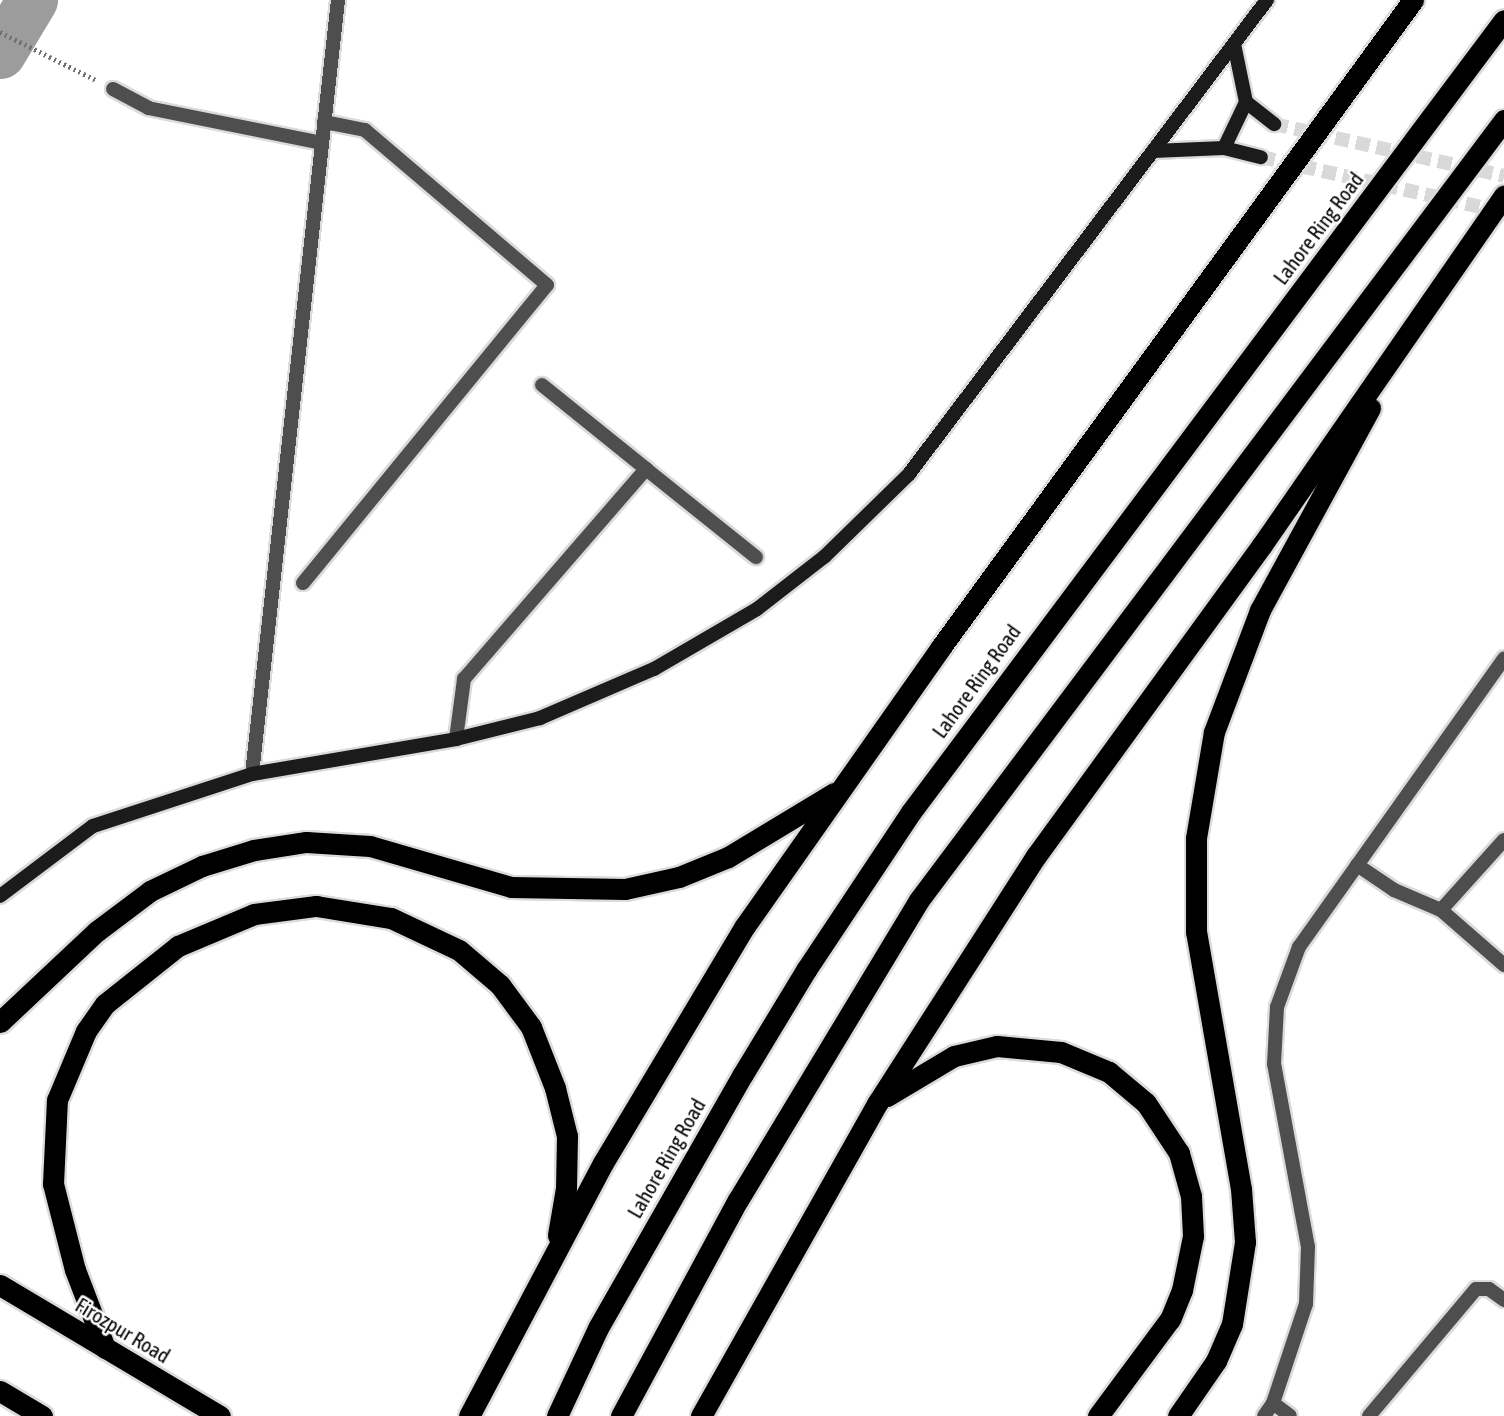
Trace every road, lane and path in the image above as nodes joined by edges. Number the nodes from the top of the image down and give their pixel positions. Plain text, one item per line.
1 (338, 0) edge
2 (1267, 0) edge
3 (1413, 0) edge
4 (1504, 20) edge
5 (0, 32) edge
6 (1234, 44) junction
7 (113, 89) joint
8 (1246, 102) junction
9 (1504, 120) edge
10 (324, 122) junction
11 (1274, 124) tunnel mouth
12 (321, 143) junction
13 (1224, 148) junction
14 (1153, 151) junction
15 (1261, 158) tunnel mouth
16 (1504, 196) edge
17 (1416, 320) junction
18 (542, 385) dead end
19 (646, 469) junction
20 (756, 556) dead end
21 (303, 583) dead end
22 (1504, 659) edge
23 (456, 739) junction
24 (252, 774) junction
25 (842, 788) junction
26 (1504, 840) edge
27 (1357, 865) junction
28 (0, 895) edge
29 (1441, 910) junction
30 (1504, 965) edge
31 (0, 1022) edge
32 (878, 1102) junction
33 (555, 1255) junction
34 (0, 1285) edge
35 (1504, 1300) edge
36 (105, 1348) junction
37 (0, 1391) edge
38 (1273, 1403) junction
39 (472, 1410) edge
40 (42, 1416) edge
41 (220, 1416) edge
42 (557, 1416) edge
43 (621, 1416) edge
44 (701, 1416) edge
45 (1098, 1416) edge
46 (1178, 1416) edge
47 (1264, 1416) edge
48 (1290, 1416) edge
49 (1369, 1416) edge

1 - 10 street
2 - 6 street
3 - 25 highway
4 - 42 highway, Lahore Ring Road
5 - 7 path
6 - 8 street
6 - 14 street
7 - 12 street
8 - 11 street
8 - 13 street
9 - 43 highway
10 - 12 street
10 - 21 street
12 - 24 street
13 - 14 street
13 - 15 street
14 - 23 street
16 - 17 highway
17 - 32 highway
17 - 46 highway
18 - 19 street
19 - 20 street
19 - 23 street
22 - 27 street
23 - 24 street
24 - 28 street
25 - 31 highway
25 - 33 highway
26 - 29 street
27 - 29 street
27 - 38 street
29 - 30 street
32 - 44 highway
32 - 45 highway
33 - 36 highway
33 - 39 highway
34 - 36 highway, Firozpur Road
35 - 49 street
36 - 41 highway, Firozpur Road
37 - 40 highway
38 - 47 street
38 - 48 street

